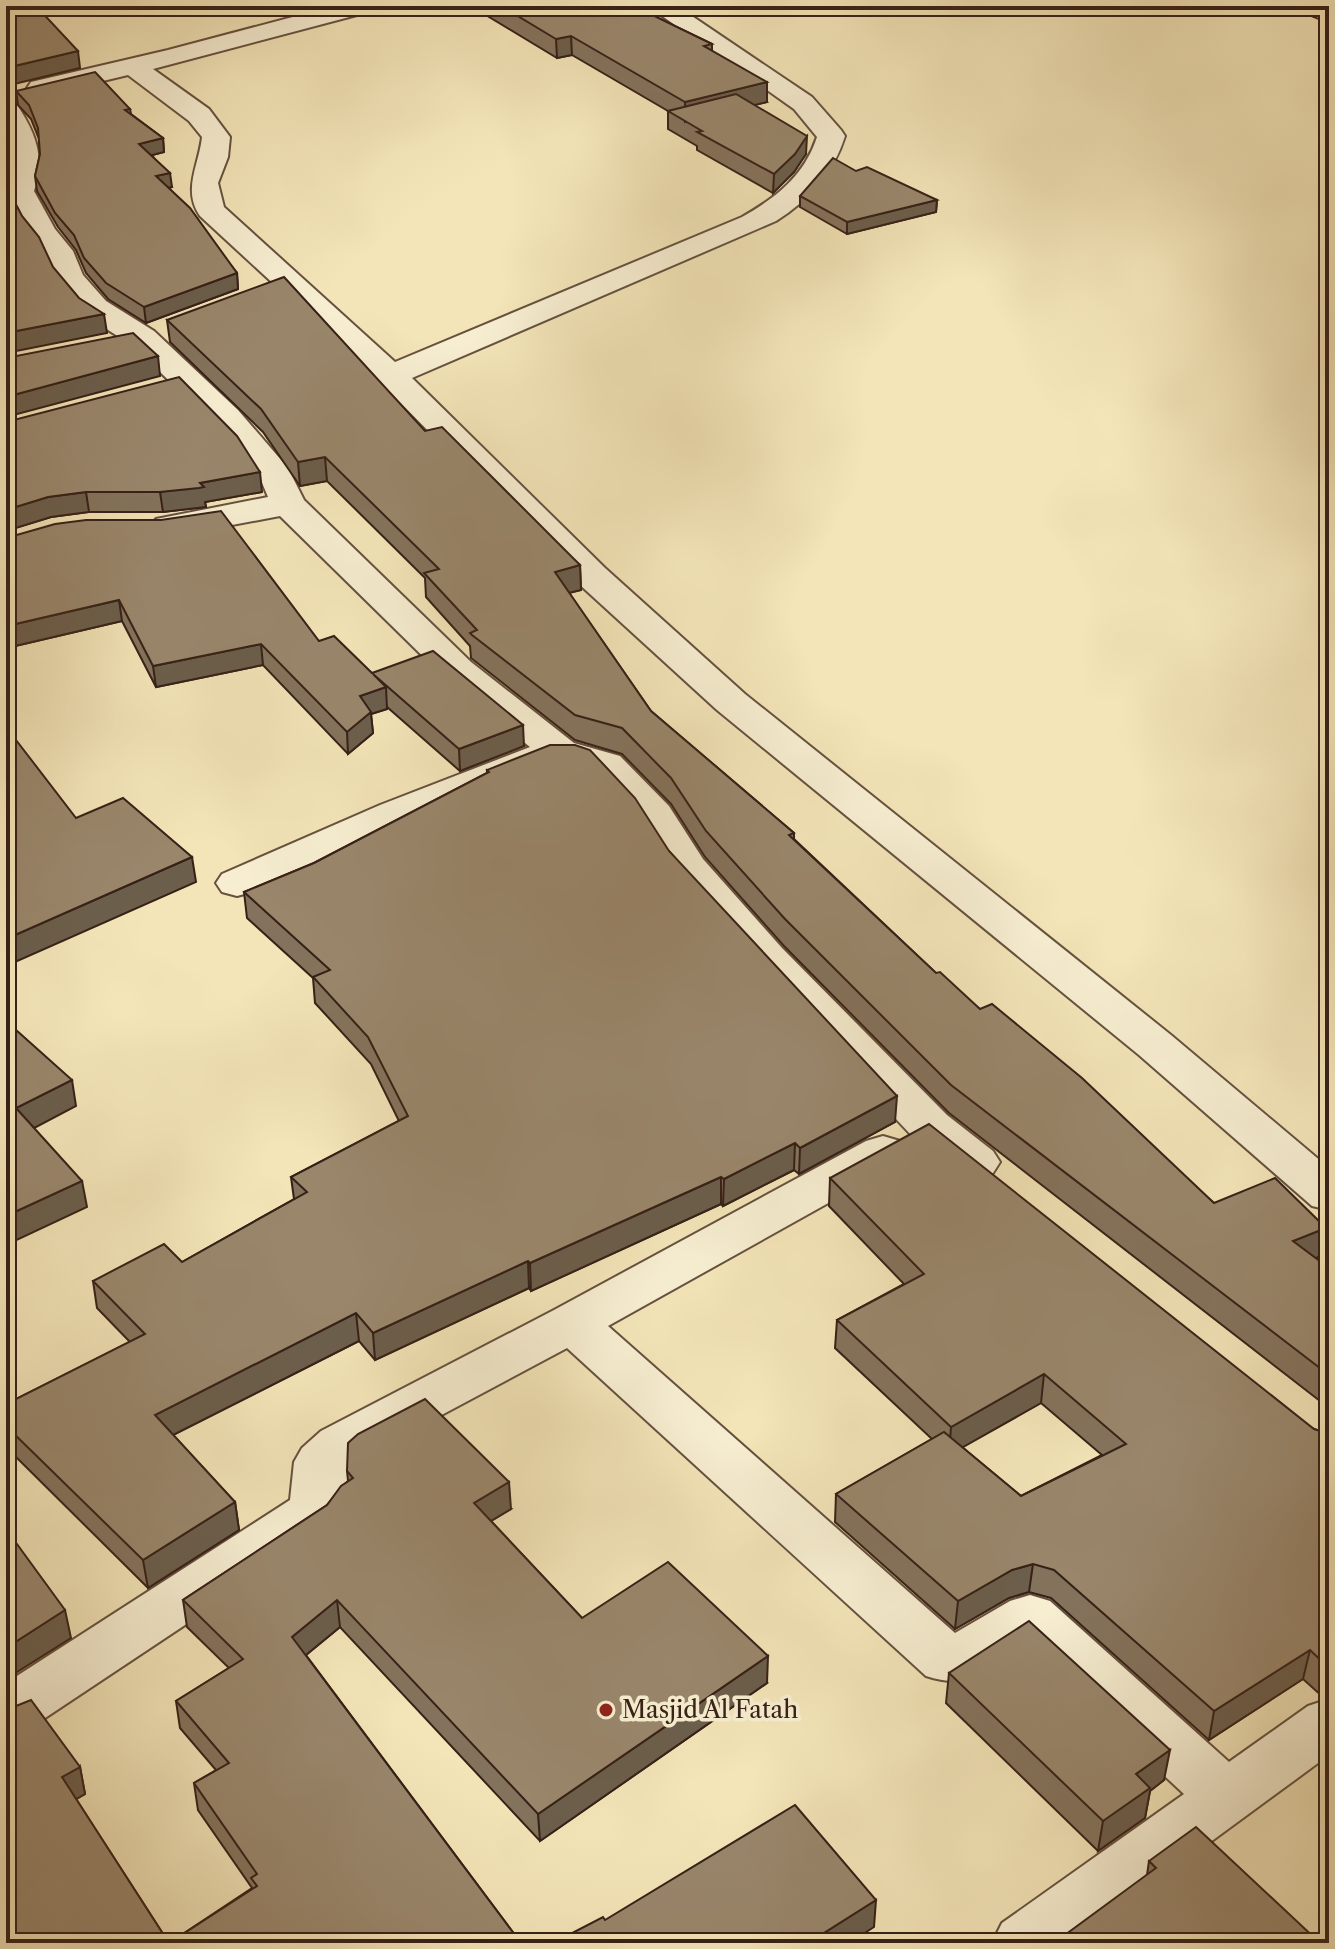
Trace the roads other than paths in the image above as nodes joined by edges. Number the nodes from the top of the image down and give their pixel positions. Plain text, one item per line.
1 (363, 6) edge
2 (660, 6) edge
3 (1310, 6) edge
4 (1329, 14) edge
5 (133, 67) junction
6 (6, 96) edge
7 (6, 109) edge
8 (13, 193) edge
9 (158, 333) junction
10 (97, 347) edge
11 (391, 375) junction
12 (288, 504) junction
13 (138, 525) edge
14 (562, 753) junction
15 (237, 883) dead end
16 (930, 1126) junction
17 (1004, 1185) edge
18 (1329, 1194) edge
19 (572, 1323) junction
20 (6, 1713) edge
21 (1329, 1723) edge
22 (1227, 1797) junction
23 (1024, 1943) edge

1 - 5 street
2 - 11 street
3 - 4 highway
5 - 6 street
5 - 11 street
7 - 8 street
8 - 9 street
9 - 10 street
9 - 12 street
11 - 18 street
12 - 13 street
12 - 14 street
14 - 15 street
14 - 16 street
16 - 17 street
16 - 19 street
19 - 20 street
19 - 22 street
21 - 22 street
22 - 23 street

